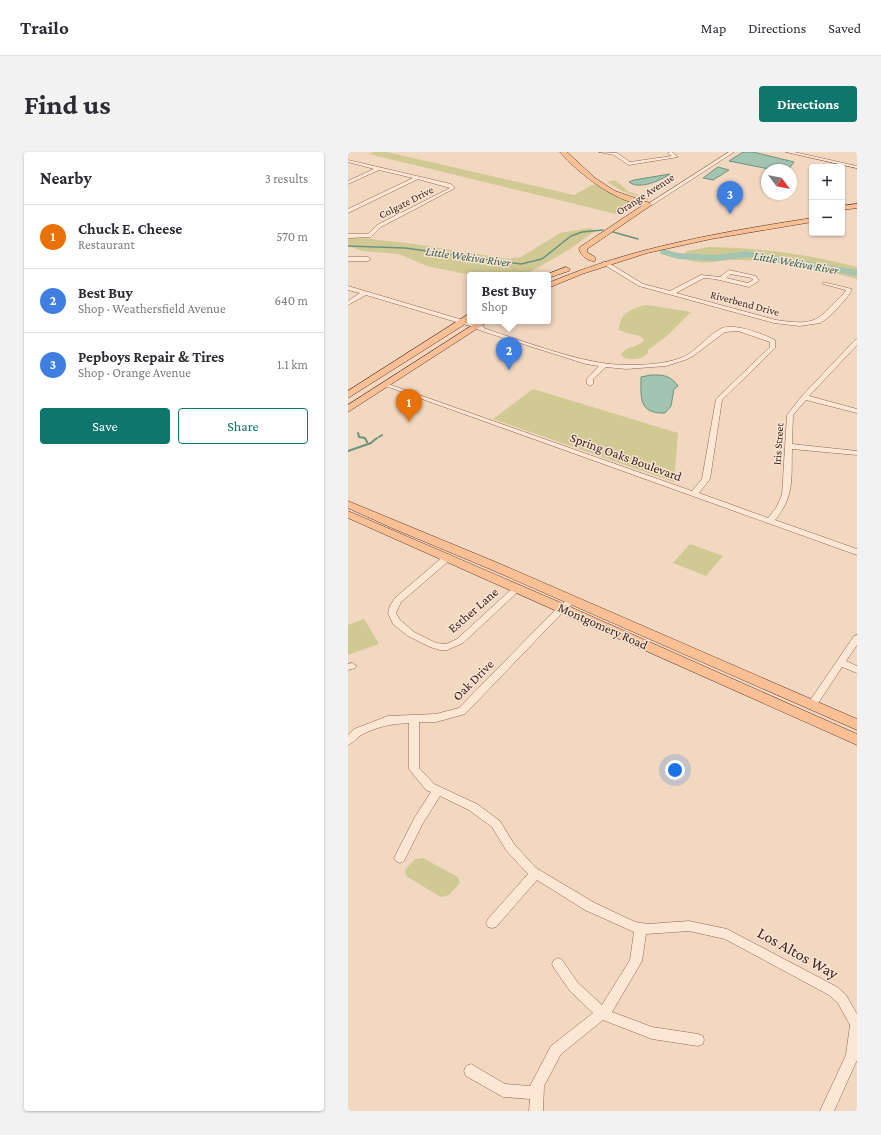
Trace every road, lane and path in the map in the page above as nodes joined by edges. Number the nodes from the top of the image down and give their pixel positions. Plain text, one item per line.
1 (563, 152) edge
2 (570, 152) edge
3 (601, 152) edge
4 (671, 152) edge
5 (732, 152) edge
6 (788, 152) edge
7 (348, 161) edge
8 (857, 167) edge
9 (379, 168) junction
10 (417, 178) junction
11 (348, 183) edge
12 (648, 204) junction
13 (857, 207) edge
14 (845, 208) edge
15 (348, 211) edge
16 (809, 214) edge
17 (857, 214) edge
18 (785, 218) junction
19 (809, 220) edge
20 (742, 224) junction
21 (768, 227) junction
22 (698, 232) junction
23 (348, 236) edge
24 (709, 237) junction
25 (676, 243) junction
26 (628, 248) dead end
27 (607, 255) dead end
28 (348, 259) edge
29 (368, 259) dead end
30 (592, 259) junction
31 (606, 263) junction
32 (580, 272) junction
33 (551, 275) edge
34 (722, 278) junction
35 (825, 283) dead end
36 (551, 285) edge
37 (348, 288) edge
38 (365, 293) junction
39 (671, 293) junction
40 (348, 303) edge
41 (467, 319) edge
42 (461, 323) junction
43 (480, 324) edge
44 (476, 326) junction
45 (857, 341) edge
46 (401, 361) junction
47 (604, 365) junction
48 (590, 384) dead end
49 (386, 385) junction
50 (348, 395) edge
51 (804, 397) junction
52 (348, 409) edge
53 (857, 411) edge
54 (788, 446) junction
55 (857, 453) edge
56 (694, 494) junction
57 (348, 504) edge
58 (348, 514) edge
59 (770, 521) junction
60 (857, 552) edge
61 (448, 557) junction
62 (494, 566) junction
63 (518, 588) junction
64 (567, 604) junction
65 (857, 638) edge
66 (706, 659) junction
67 (840, 662) junction
68 (688, 665) junction
69 (857, 670) edge
70 (812, 705) junction
71 (414, 719) junction
72 (857, 725) edge
73 (857, 740) edge
74 (348, 741) edge
75 (438, 791) junction
76 (400, 858) dead end
77 (536, 873) junction
78 (492, 923) dead end
79 (641, 928) junction
80 (558, 964) dead end
81 (602, 1013) junction
82 (698, 1040) dead end
83 (471, 1072) dead end
84 (536, 1093) junction
85 (536, 1111) edge
86 (827, 1111) edge

1 - 12 main road
2 - 12 main road
3 - 4 street
5 - 12 street, Orange Avenue
6 - 8 street
7 - 9 street
9 - 10 street
9 - 11 street
10 - 15 street
10 - 23 street, Colgate Drive
12 - 30 main road, Orange Avenue
13 - 14 main road
13 - 17 main road
16 - 18 main road
18 - 20 main road
18 - 21 main road
19 - 21 main road
20 - 22 main road
20 - 24 main road
21 - 24 main road
22 - 25 main road
22 - 26 main road
24 - 25 main road
25 - 31 main road
27 - 30 main road
28 - 29 street
30 - 32 main road
30 - 33 main road
31 - 32 main road
31 - 39 street, Riverbend Drive
32 - 36 main road
34 - 34 street
34 - 39 street
35 - 39 street, Riverbend Drive
37 - 38 street
38 - 40 street
38 - 42 street
41 - 42 main road
42 - 44 street
42 - 46 main road
43 - 44 main road
44 - 47 street
44 - 49 main road
45 - 51 street, Iris Street
46 - 49 main road
46 - 50 main road
47 - 48 street
47 - 56 street
49 - 52 main road
49 - 56 street, Spring Oaks Boulevard
51 - 53 street
51 - 54 street, Iris Street
54 - 55 street
54 - 59 street, Iris Street
56 - 59 street, Spring Oaks Boulevard
57 - 62 main road, Montgomery Road
58 - 61 main road, Montgomery Road
59 - 60 street, Spring Oaks Boulevard
61 - 62 main road
61 - 63 main road, Montgomery Road
61 - 63 street, Esther Lane
62 - 64 main road, Montgomery Road
63 - 64 main road, Montgomery Road
64 - 66 main road, Montgomery Road
64 - 68 main road, Montgomery Road
64 - 71 street, Oak Drive
65 - 67 street
66 - 68 main road
66 - 70 main road, Montgomery Road
67 - 69 street
67 - 70 street
68 - 73 main road, Montgomery Road
70 - 72 main road, Montgomery Road
71 - 74 street, Oak Drive
71 - 75 street, Los Altos Way
75 - 76 street
75 - 77 street, Los Altos Way
77 - 78 street
77 - 79 street, Los Altos Way
79 - 81 street
79 - 86 street, Los Altos Way
80 - 81 street
81 - 82 street
81 - 84 street
83 - 84 street
84 - 85 street

